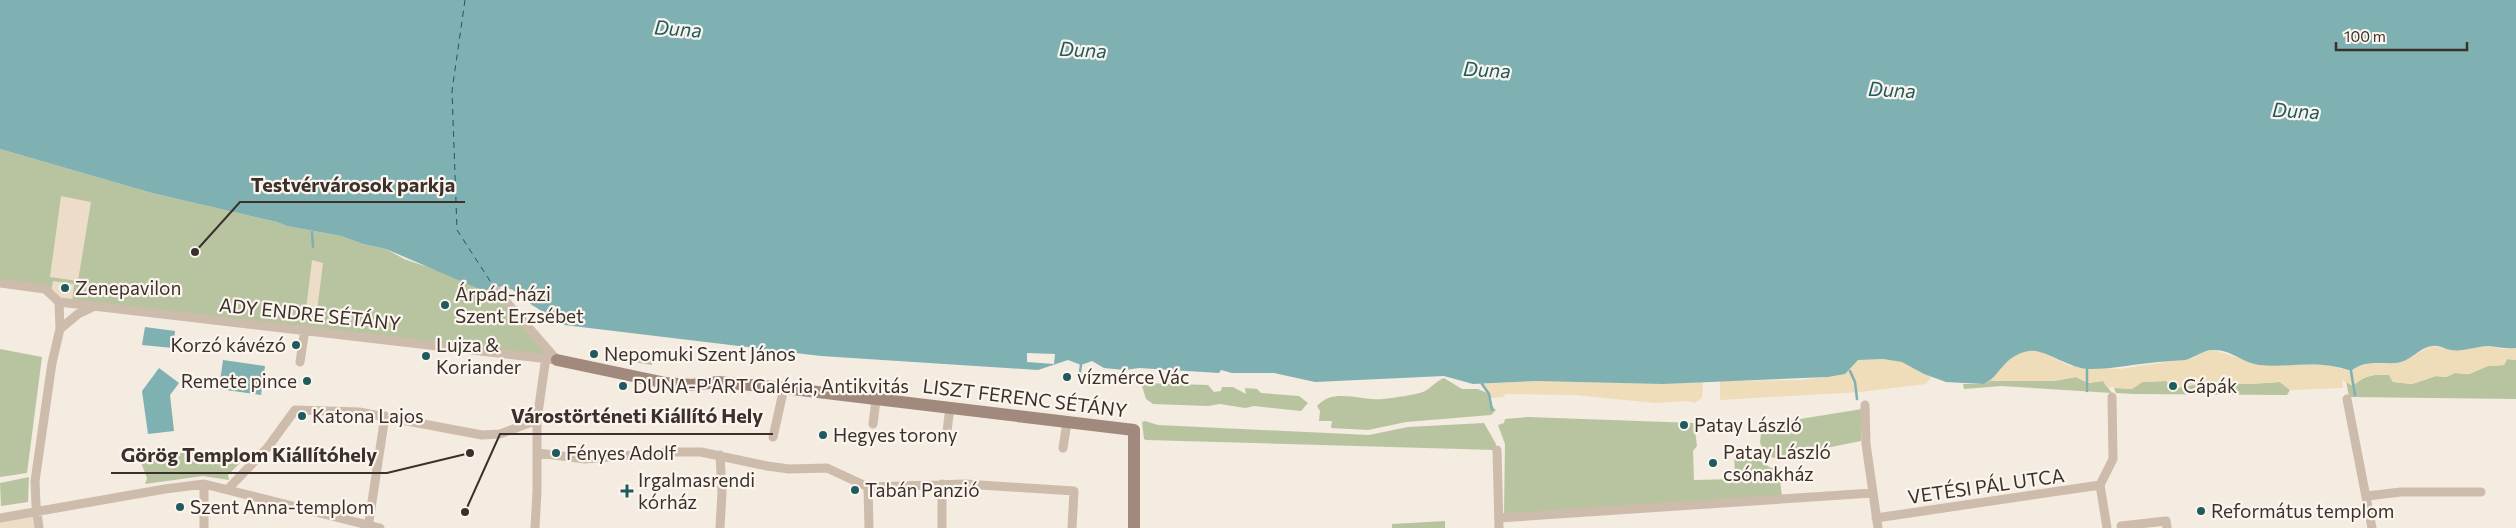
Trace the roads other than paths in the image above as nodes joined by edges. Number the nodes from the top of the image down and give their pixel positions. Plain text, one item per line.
1 (0, 283) edge
2 (496, 290) dead end
3 (59, 302) junction
4 (93, 307) junction
5 (60, 329) junction
6 (305, 329) junction
7 (551, 358) junction
8 (300, 362) dead end
9 (784, 388) junction
10 (2112, 397) dead end
11 (2347, 399) dead end
12 (876, 400) junction
13 (1865, 405) dead end
14 (950, 407) junction
15 (385, 416) junction
16 (537, 420) junction
17 (1067, 422) junction
18 (873, 424) dead end
19 (948, 431) dead end
20 (773, 437) dead end
21 (1063, 448) dead end
22 (1497, 450) dead end
23 (538, 452) junction
24 (720, 455) junction
25 (204, 484) junction
26 (942, 484) junction
27 (2100, 485) junction
28 (868, 487) junction
29 (228, 489) junction
30 (2481, 492) dead end
31 (1872, 493) junction
32 (2367, 496) junction
33 (37, 512) junction
34 (0, 518) edge
35 (1876, 518) junction
36 (1499, 523) edge
37 (2121, 526) dead end
38 (368, 527) edge
39 (40, 528) edge
40 (204, 528) edge
41 (380, 528) edge
42 (535, 528) edge
43 (720, 528) edge
44 (869, 528) edge
45 (942, 528) edge
46 (1072, 528) edge
47 (1134, 528) edge
48 (1878, 528) edge
49 (2107, 528) edge
50 (2167, 528) edge
51 (2372, 528) edge

1 - 3 street
2 - 7 street
3 - 4 street, ADY ENDRE SÉTÁNY
3 - 5 street
4 - 5 street
4 - 6 street, ADY ENDRE SÉTÁNY
5 - 33 street
6 - 7 street, ADY ENDRE SÉTÁNY
6 - 8 street
7 - 9 street, LISZT FERENC SÉTÁNY
7 - 16 street
9 - 12 street, LISZT FERENC SÉTÁNY
9 - 20 street
10 - 27 street
11 - 32 street
12 - 14 street, LISZT FERENC SÉTÁNY
12 - 18 street
13 - 31 street
14 - 17 street, LISZT FERENC SÉTÁNY
14 - 19 street
15 - 16 street
15 - 29 street
15 - 38 street
16 - 23 street
17 - 21 street
17 - 47 street, LISZT FERENC SÉTÁNY
22 - 36 street
23 - 24 street
23 - 42 street
24 - 28 street
24 - 43 street
25 - 29 street
25 - 33 street
25 - 40 street
26 - 28 street
26 - 45 street
26 - 46 street
27 - 35 street, VETÉSI PÁL UTCA
27 - 49 street
28 - 44 street
29 - 38 street
30 - 32 street
31 - 35 street
31 - 36 street
32 - 51 street
33 - 34 street
33 - 39 street
35 - 48 street
37 - 50 street
38 - 41 street

